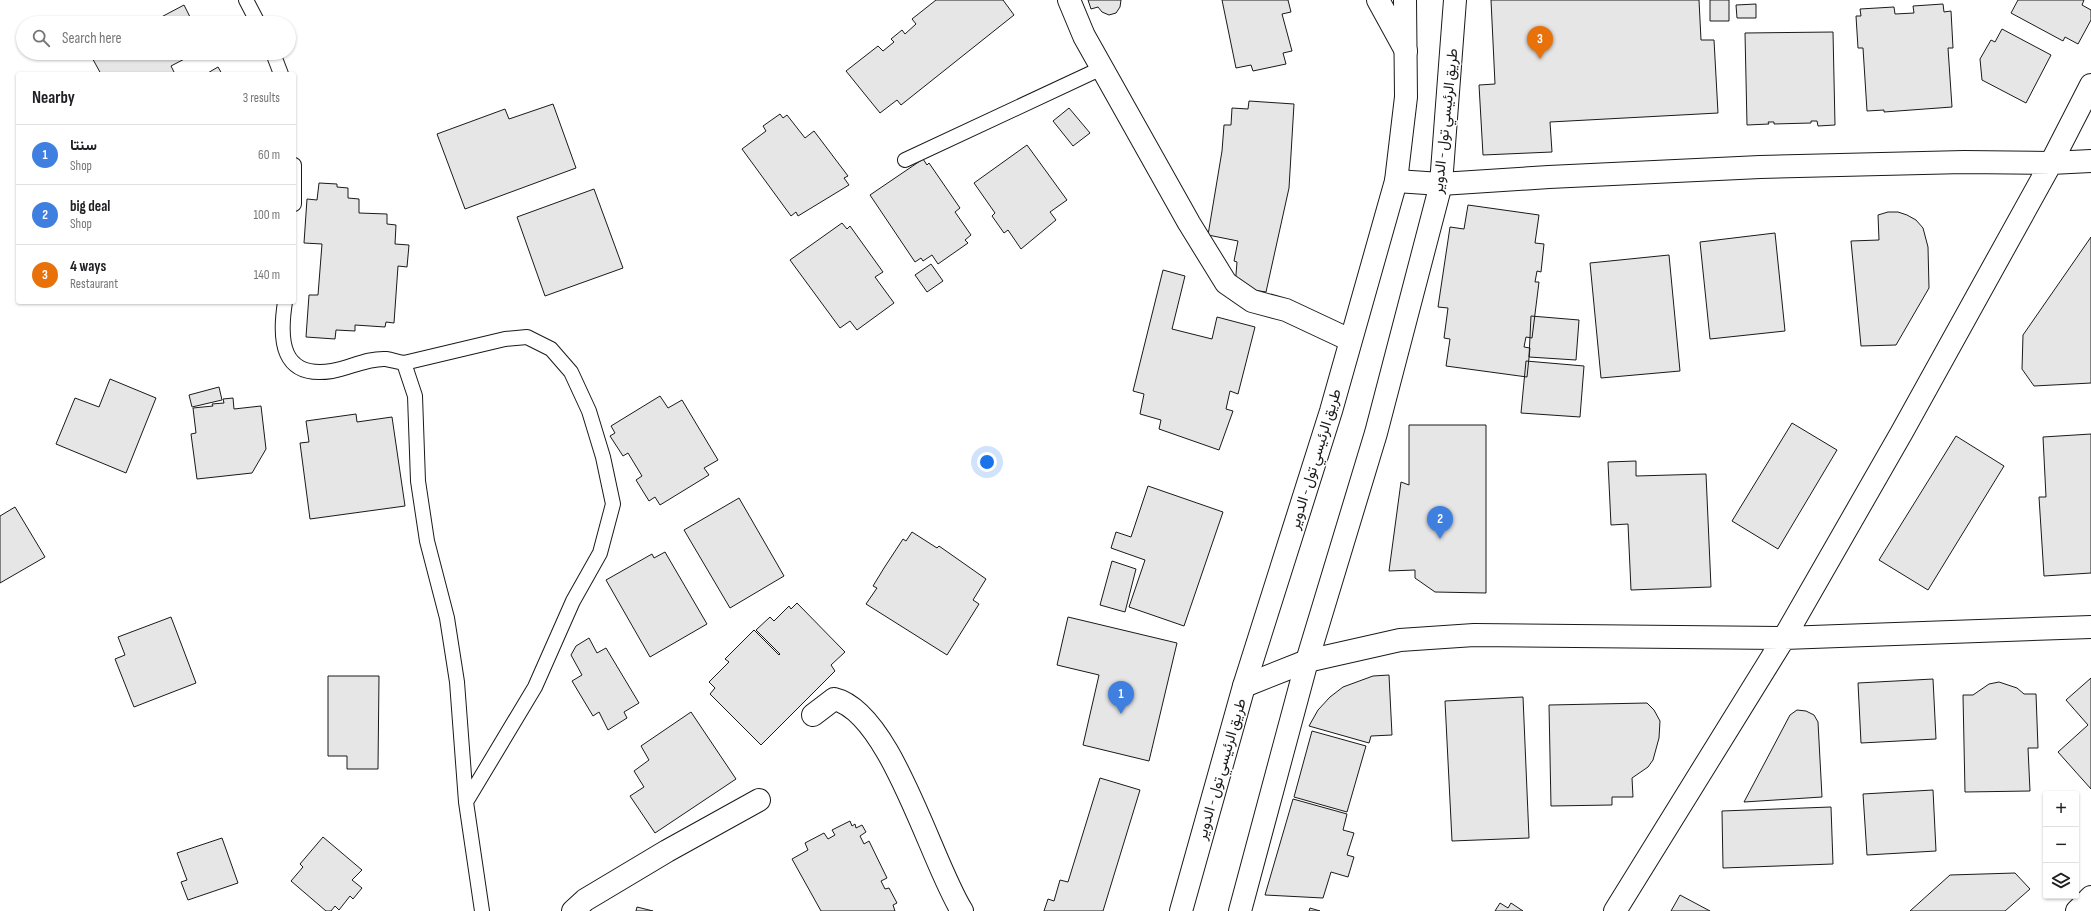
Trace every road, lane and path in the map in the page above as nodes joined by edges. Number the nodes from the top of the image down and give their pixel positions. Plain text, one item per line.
1 (246, 0) edge
2 (1069, 0) edge
3 (1378, 0) edge
4 (1405, 0) edge
5 (1454, 0) edge
6 (254, 16) edge
7 (1406, 51) junction
8 (276, 60) edge
9 (1102, 68) junction
10 (280, 72) edge
11 (2091, 85) edge
12 (904, 160) dead end
13 (2091, 161) edge
14 (2050, 163) junction
15 (1396, 181) junction
16 (1441, 184) junction
17 (284, 304) edge
18 (1350, 340) junction
19 (404, 363) junction
20 (2091, 627) edge
21 (1784, 638) junction
22 (1307, 662) junction
23 (1244, 686) junction
24 (813, 715) dead end
25 (759, 800) dead end
26 (466, 802) junction
27 (2091, 897) edge
28 (482, 911) edge
29 (573, 911) edge
30 (962, 911) edge
31 (1181, 911) edge
32 (1240, 911) edge
33 (1615, 911) edge
34 (2077, 911) edge

1 - 6 lane
2 - 9 street
3 - 7 street
4 - 7 street, طريق الرئيسي تول - الدوير
5 - 16 street, طريق الرئيسي تول - الدوير
7 - 15 street, طريق الرئيسي تول - الدوير
8 - 10 lane
9 - 12 lane
9 - 18 street
11 - 14 street
13 - 14 street
14 - 16 street
14 - 21 street
15 - 16 street
15 - 18 street, طريق الرئيسي تول - الدوير
16 - 22 street, طريق الرئيسي تول - الدوير
17 - 19 lane
18 - 23 street, طريق الرئيسي تول - الدوير
19 - 26 lane
19 - 26 lane
20 - 21 street
21 - 22 street
21 - 33 street
22 - 23 street
22 - 32 street, طريق الرئيسي تول - الدوير
23 - 31 street, طريق الرئيسي تول - الدوير
24 - 30 street
25 - 29 street
26 - 28 lane
27 - 34 street

